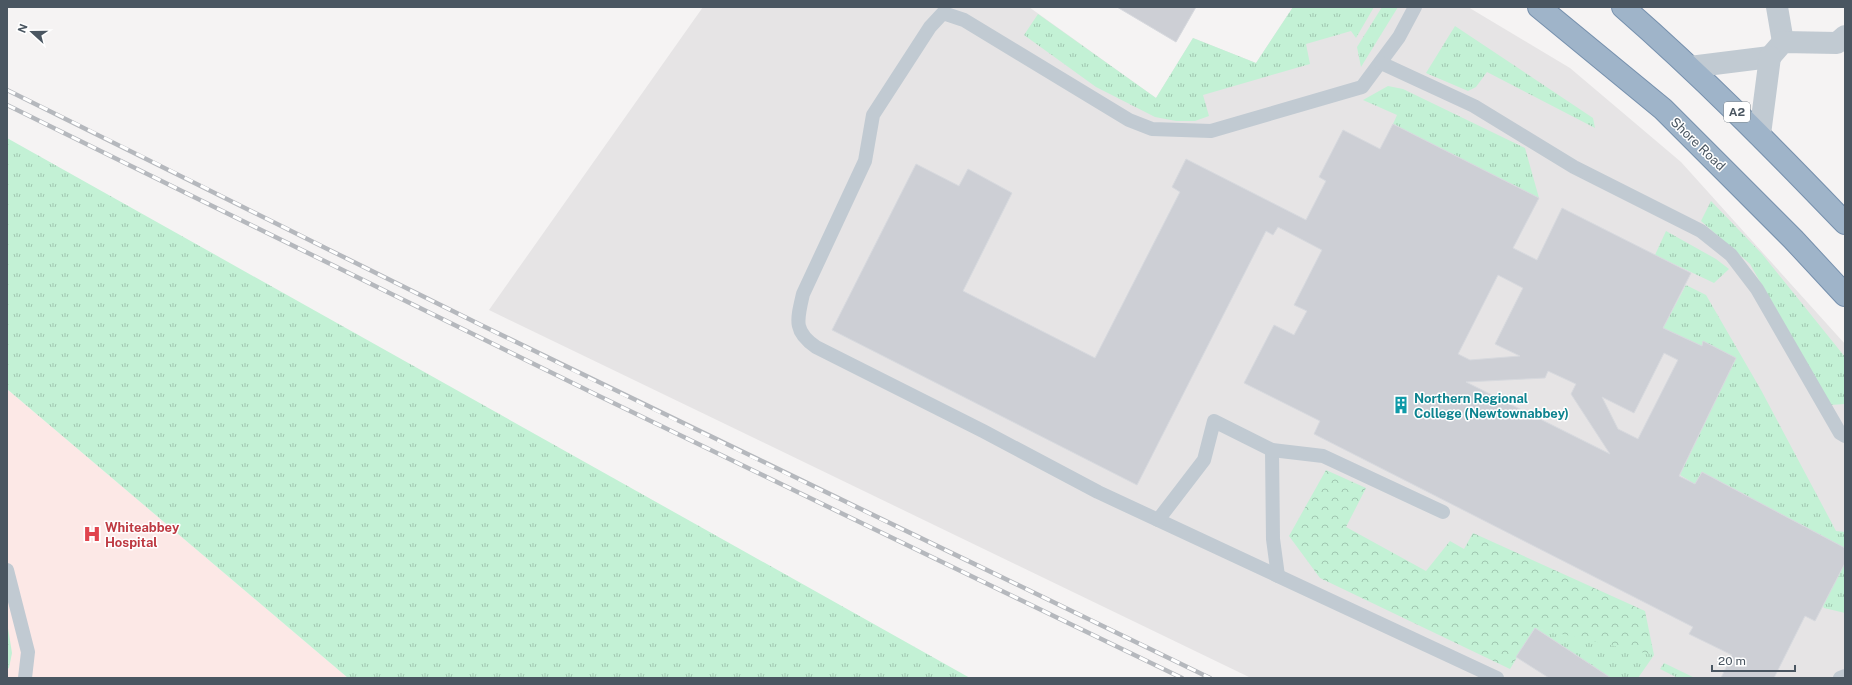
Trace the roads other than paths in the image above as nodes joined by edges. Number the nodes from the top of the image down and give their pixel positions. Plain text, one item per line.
1 (1415, 7) edge
2 (1539, 7) edge
3 (1623, 7) edge
4 (1777, 7) edge
5 (1845, 36) edge
6 (1777, 50) junction
7 (1381, 63) junction
8 (1690, 67) junction
9 (1760, 134) junction
10 (1845, 223) edge
11 (1845, 295) edge
12 (1845, 436) edge
13 (1272, 450) junction
14 (1442, 512) dead end
15 (1158, 520) junction
16 (7, 570) edge
17 (1278, 576) junction
18 (1845, 676) edge
19 (25, 678) edge
20 (1497, 678) edge
21 (1840, 678) edge

1 - 7 lane
2 - 11 highway, Shore Road
3 - 8 highway, A2
4 - 6 street
5 - 6 street
6 - 8 street
6 - 9 street
7 - 12 lane
7 - 15 lane
8 - 9 highway, A2
9 - 10 highway, A2
13 - 14 lane
13 - 15 lane
13 - 17 lane
15 - 17 lane
16 - 19 lane
17 - 20 lane
18 - 21 lane

